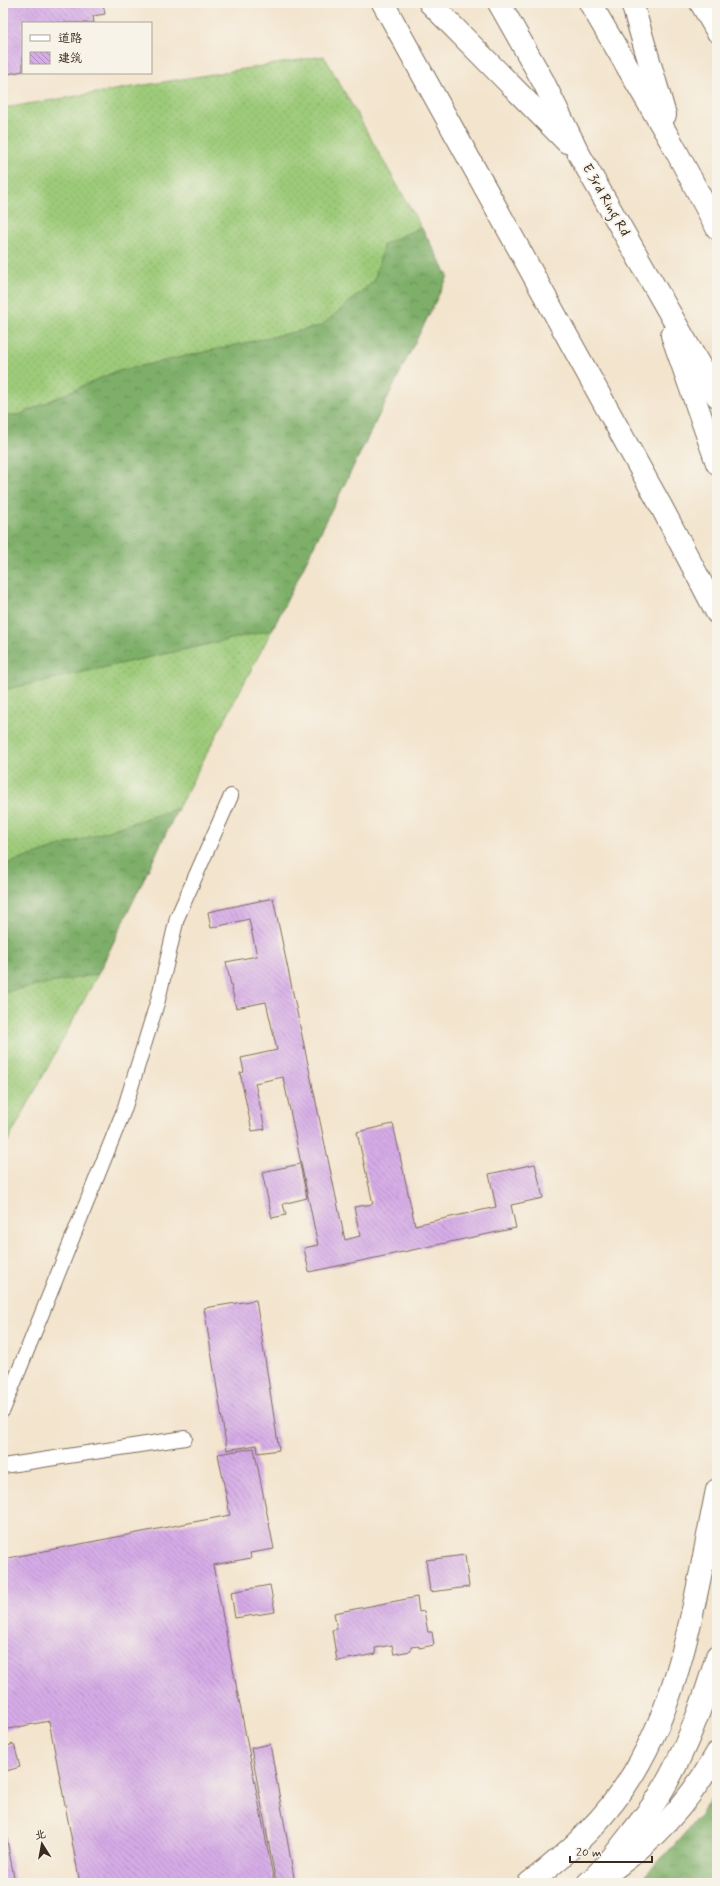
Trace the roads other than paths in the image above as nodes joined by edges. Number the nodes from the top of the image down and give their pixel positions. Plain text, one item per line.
1 (383, 3) edge
2 (430, 3) edge
3 (498, 3) edge
4 (590, 3) edge
5 (632, 3) edge
6 (701, 3) edge
7 (717, 31) edge
8 (673, 145) junction
9 (580, 156) junction
10 (717, 228) edge
11 (655, 285) junction
12 (717, 396) edge
13 (717, 463) edge
14 (717, 613) edge
15 (231, 796) dead end
16 (3, 1410) edge
17 (185, 1438) dead end
18 (3, 1466) edge
19 (717, 1490) edge
20 (717, 1656) edge
21 (717, 1753) edge
22 (530, 1883) edge
23 (588, 1883) edge
24 (595, 1883) edge

1 - 14 main road
2 - 9 main road
3 - 9 main road, E 3rd Ring Rd
4 - 8 main road
5 - 8 main road
6 - 7 main road
8 - 10 main road
9 - 11 main road, E 3rd Ring Rd
11 - 12 main road, E 3rd Ring Rd
11 - 13 main road
15 - 16 lane
17 - 18 lane
19 - 22 main road
20 - 23 main road
21 - 24 main road

